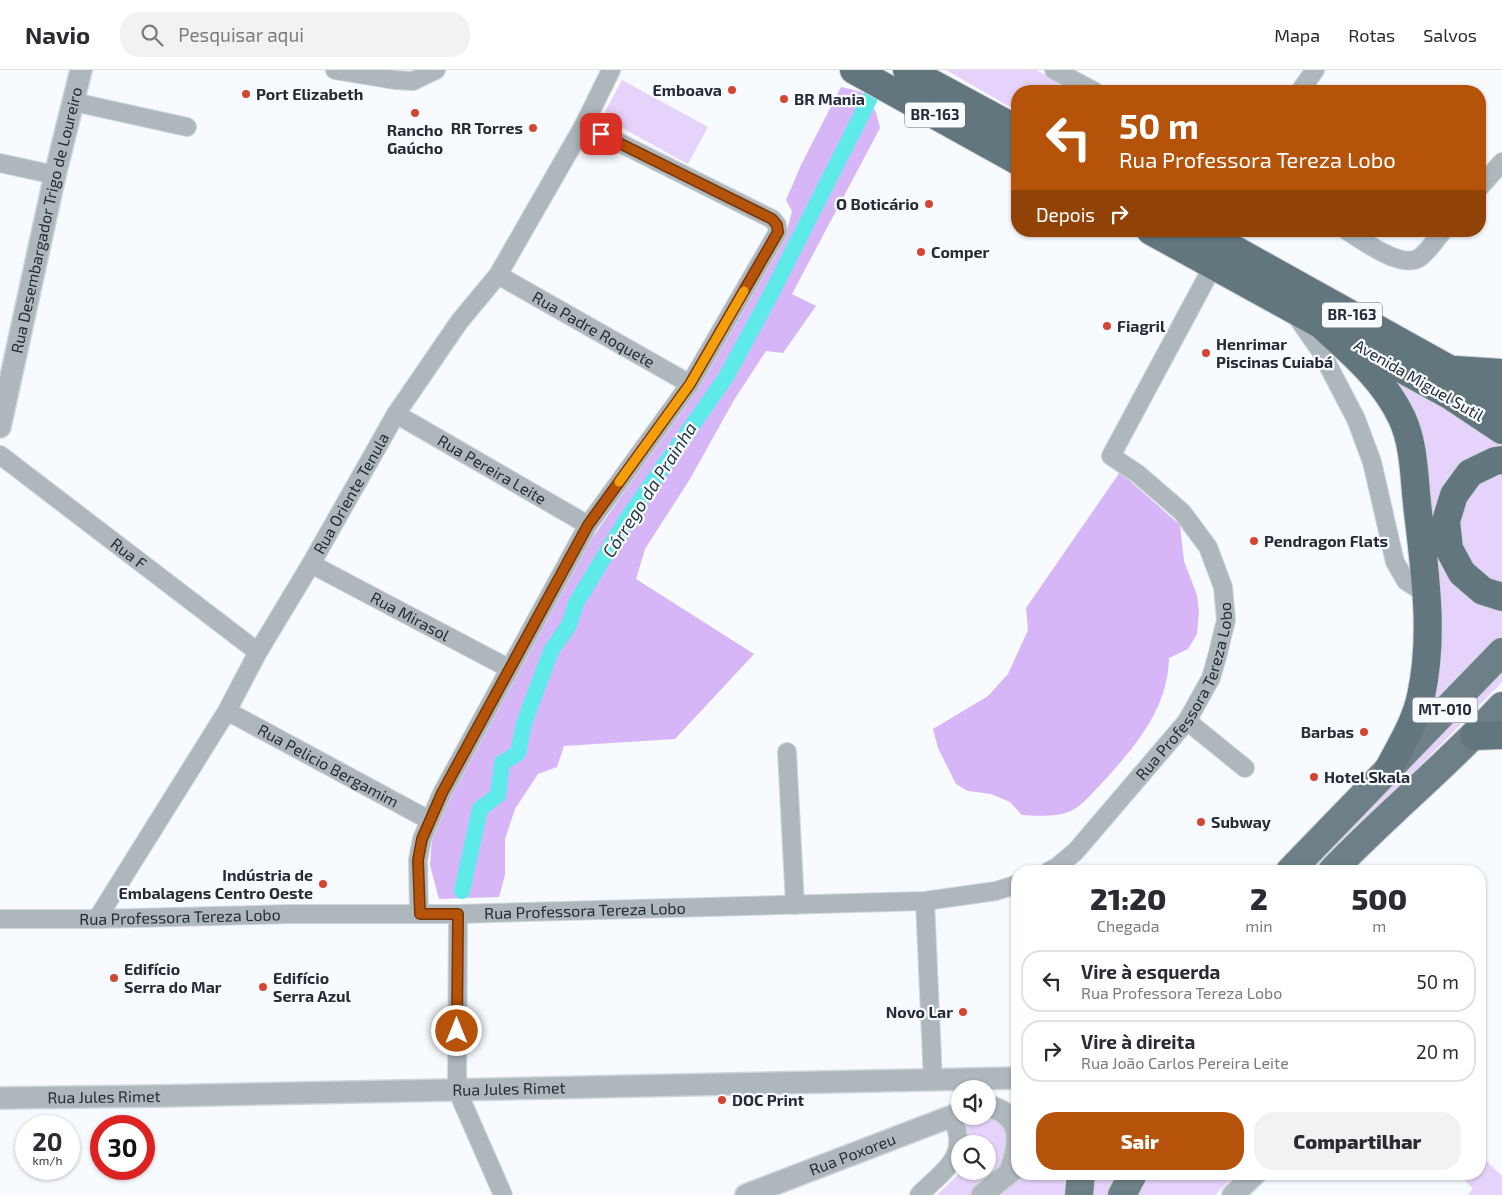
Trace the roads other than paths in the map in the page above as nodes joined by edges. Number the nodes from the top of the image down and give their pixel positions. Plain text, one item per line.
1 (81, 70) edge
2 (335, 70) edge
3 (436, 70) edge
4 (611, 70) edge
5 (854, 70) edge
6 (907, 70) edge
7 (1054, 70) edge
8 (1315, 70) edge
9 (1083, 85) edge
10 (1304, 85) edge
11 (74, 102) junction
12 (584, 125) junction
13 (1011, 126) edge
14 (187, 127) dead end
15 (1011, 157) edge
16 (1502, 162) edge
17 (0, 163) edge
18 (55, 175) junction
19 (1486, 180) edge
20 (1162, 237) edge
21 (1211, 237) edge
22 (1357, 237) edge
23 (1437, 237) edge
24 (1214, 266) junction
25 (498, 275) junction
26 (1291, 308) junction
27 (1318, 322) junction
28 (1449, 369) junction
29 (1502, 373) edge
30 (690, 384) junction
31 (1502, 401) edge
32 (396, 414) junction
33 (0, 427) edge
34 (1502, 430) edge
35 (0, 455) edge
36 (1502, 460) edge
37 (588, 525) junction
38 (311, 564) junction
39 (1428, 595) junction
40 (1502, 597) edge
41 (258, 652) junction
42 (1502, 652) edge
43 (510, 669) junction
44 (1502, 706) edge
45 (227, 711) junction
46 (1187, 721) junction
47 (1502, 734) edge
48 (1474, 736) junction
49 (787, 752) dead end
50 (1245, 768) dead end
51 (1389, 768) junction
52 (429, 820) junction
53 (1059, 865) edge
54 (1296, 865) edge
55 (1338, 865) edge
56 (1011, 886) edge
57 (925, 901) junction
58 (795, 905) junction
59 (420, 914) junction
60 (458, 914) junction
61 (0, 919) edge
62 (97, 919) junction
63 (1011, 1078) edge
64 (933, 1081) junction
65 (457, 1090) junction
66 (0, 1098) edge
67 (996, 1109) edge
68 (951, 1117) edge
69 (1011, 1121) edge
70 (957, 1125) edge
71 (1011, 1171) edge
72 (1080, 1180) edge
73 (1130, 1180) edge
74 (1249, 1180) edge
75 (503, 1195) edge
76 (746, 1195) edge
77 (919, 1195) edge
78 (982, 1195) edge
79 (1079, 1195) edge
80 (1122, 1195) edge
81 (1233, 1195) edge

1 - 11 street, Rua Desembargador Trigo de Loureiro
2 - 3 street
4 - 12 street, Rua Oriente Tenula
5 - 15 highway, BR-163
6 - 13 highway, BR-163
7 - 9 street
8 - 10 street
11 - 14 street
11 - 18 street, Rua Desembargador Trigo de Loureiro
12 - 25 street, Rua Oriente Tenula
12 - 30 street
16 - 19 street
17 - 18 street
18 - 33 street, Rua Desembargador Trigo de Loureiro
20 - 24 highway, Avenida Miguel Sutil / BR-163
21 - 28 highway, Avenida Miguel Sutil / BR-163
22 - 23 street
24 - 26 highway, Avenida Miguel Sutil / BR-163
24 - 46 street, Rua Professora Tereza Lobo
25 - 30 street, Rua Padre Roquete
25 - 32 street, Rua Oriente Tenula
26 - 27 highway, Avenida Miguel Sutil / BR-163
26 - 39 street
27 - 34 highway, Avenida Miguel Sutil / BR-163
27 - 39 highway
28 - 29 highway
28 - 31 highway, Avenida Miguel Sutil / BR-163
30 - 37 street
32 - 37 street, Rua Pereira Leite
32 - 38 street, Rua Oriente Tenula
35 - 41 street, Rua F
36 - 40 highway
37 - 43 street
38 - 41 street, Rua Oriente Tenula
38 - 43 street, Rua Mirasol
39 - 51 highway
41 - 45 street, Rua Oriente Tenula
42 - 51 main road, MT-010
43 - 52 street
44 - 48 main road, MT-010
45 - 52 street, Rua Pelicio Bergamim
45 - 62 street, Rua Oriente Tenula
46 - 50 street
46 - 53 street, Rua Professora Tereza Lobo
47 - 48 highway
48 - 55 main road, MT-010
49 - 58 street
51 - 54 main road, MT-010
52 - 59 street
56 - 57 street, Rua Professora Tereza Lobo
57 - 58 street, Rua Professora Tereza Lobo
57 - 64 street
58 - 60 street, Rua Professora Tereza Lobo
59 - 60 street, Rua Professora Tereza Lobo
59 - 62 street, Rua Professora Tereza Lobo
60 - 65 street
61 - 62 street, Rua Professora Tereza Lobo
63 - 64 street, Rua Jules Rimet
64 - 65 street, Rua Jules Rimet
65 - 66 street, Rua Jules Rimet
65 - 75 street
67 - 69 street
68 - 76 street, Rua Poxoreu
70 - 77 street
71 - 78 street
72 - 79 main road
73 - 80 main road
74 - 81 street

